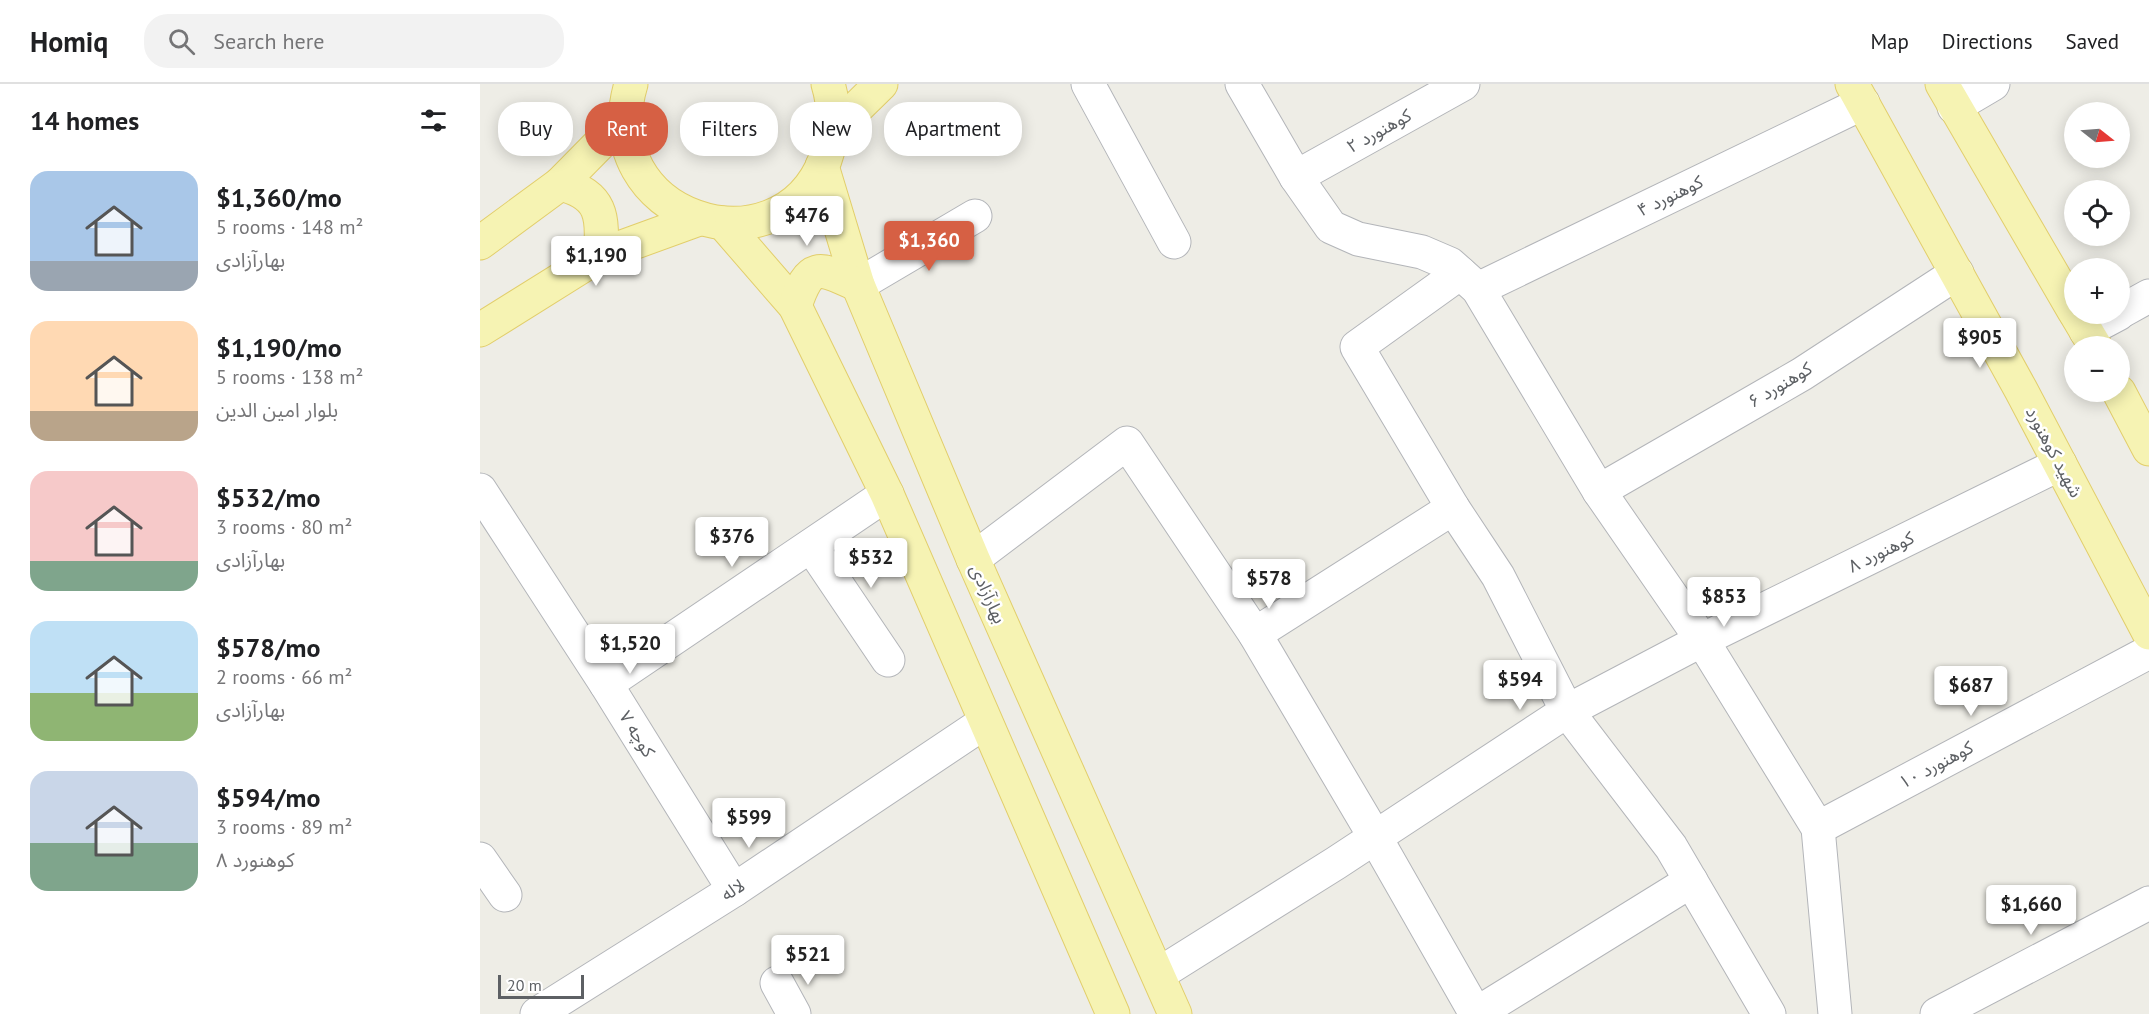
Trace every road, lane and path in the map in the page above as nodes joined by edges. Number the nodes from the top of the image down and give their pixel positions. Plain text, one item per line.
1 (631, 84) edge
2 (828, 84) edge
3 (881, 84) edge
4 (1088, 84) edge
5 (1242, 84) edge
6 (1463, 84) edge
7 (1993, 84) edge
8 (1857, 93) edge
9 (1948, 95) edge
10 (628, 102) edge
11 (832, 102) edge
12 (863, 102) edge
13 (588, 156) edge
14 (633, 156) edge
15 (825, 156) edge
16 (822, 166) junction
17 (1296, 177) junction
18 (560, 184) junction
19 (975, 216) dead end
20 (711, 221) junction
21 (1174, 242) dead end
22 (480, 243) edge
23 (600, 255) junction
24 (1957, 273) junction
25 (1469, 281) junction
26 (858, 285) junction
27 (2149, 296) edge
28 (795, 306) junction
29 (2130, 307) edge
30 (2083, 325) edge
31 (480, 330) edge
32 (2123, 402) edge
33 (2149, 449) edge
34 (2060, 464) junction
35 (480, 490) edge
36 (1599, 491) junction
37 (887, 494) junction
38 (1453, 508) junction
39 (811, 546) junction
40 (973, 559) junction
41 (2149, 633) edge
42 (1255, 634) junction
43 (1702, 640) junction
44 (2149, 652) edge
45 (888, 660) dead end
46 (606, 684) junction
47 (1567, 711) junction
48 (985, 722) junction
49 (1818, 828) junction
50 (1375, 837) junction
51 (480, 859) edge
52 (1691, 881) junction
53 (734, 890) junction
54 (505, 895) dead end
55 (2149, 903) edge
56 (1159, 974) junction
57 (777, 983) dead end
58 (537, 1014) edge
59 (794, 1014) edge
60 (1113, 1014) edge
61 (1175, 1014) edge
62 (1769, 1014) edge
63 (1835, 1014) edge
64 (1937, 1014) edge

1 - 10 main road
2 - 11 main road
3 - 12 main road
4 - 21 street
5 - 17 street
6 - 17 street, کوهنورد ۲
7 - 9 street
8 - 24 main road, شهید کوهنورد
8 - 25 street, کوهنورد ۴
9 - 30 main road
13 - 18 main road
14 - 20 main road
15 - 16 main road
16 - 20 main road
16 - 26 main road, بهارآزادی
17 - 25 street
18 - 22 main road
18 - 23 main road
19 - 26 street
20 - 23 main road
20 - 28 main road
23 - 31 main road
24 - 34 main road, شهید کوهنورد
24 - 36 street, کوهنورد ۶
25 - 36 street
25 - 38 street, کوهنورد ۴
26 - 28 main road
26 - 40 main road, بهارآزادی
27 - 29 street
28 - 37 main road
32 - 33 main road
34 - 41 main road, شهید کوهنورد
34 - 43 street, کوهنورد ۸
35 - 46 street, کوچه ۷
36 - 43 street
37 - 39 street
37 - 48 main road
38 - 42 street
38 - 47 street
39 - 45 street
39 - 46 street
40 - 42 street
40 - 56 main road, بهارآزادی
42 - 50 street
43 - 47 street, کوهنورد ۸
43 - 49 street
44 - 49 street, کوهنورد ۱۰
46 - 53 street, کوچه ۷
47 - 50 street, کوهنورد ۸
47 - 52 street
48 - 53 street, لاله
48 - 60 main road
49 - 63 street
50 - 52 street
50 - 56 street, کوهنورد ۸
51 - 54 street
52 - 62 street
53 - 58 street, لاله
55 - 64 street
56 - 61 main road, بهارآزادی
57 - 59 street

